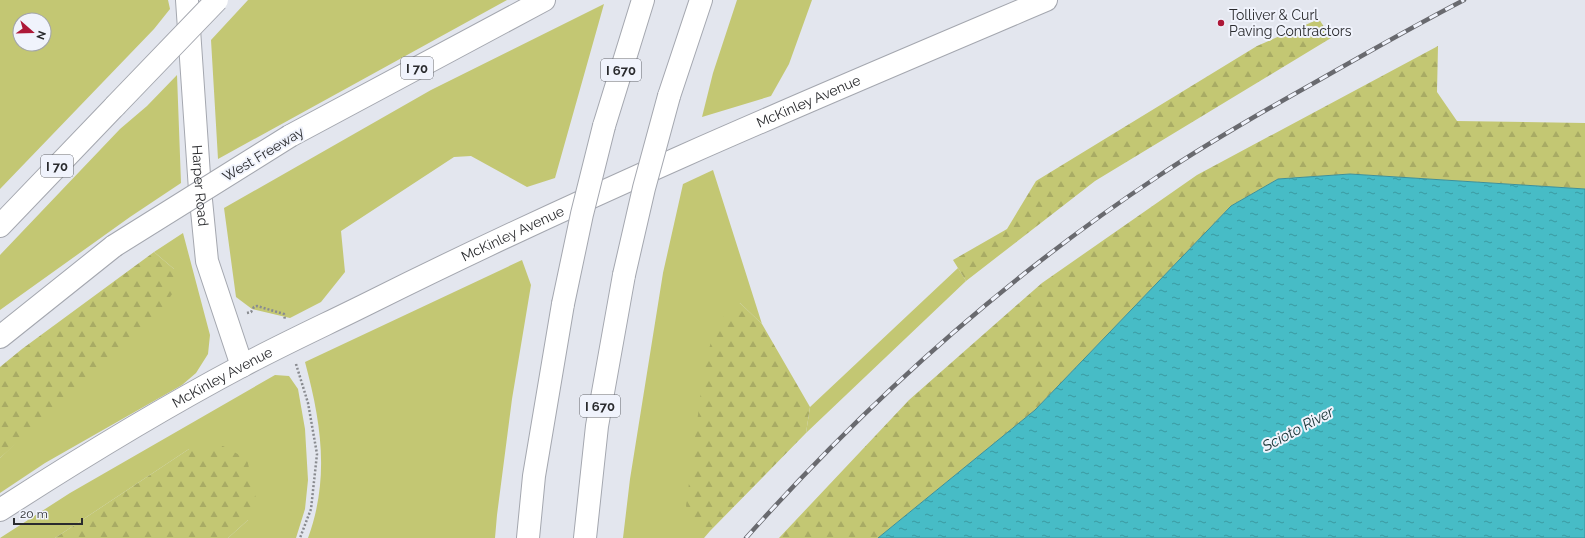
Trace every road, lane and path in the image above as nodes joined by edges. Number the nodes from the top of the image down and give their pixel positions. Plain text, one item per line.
1 (187, 0) edge
2 (217, 0) edge
3 (544, 0) edge
4 (701, 0) edge
5 (1046, 0) edge
6 (641, 7) edge
7 (0, 226) edge
8 (227, 320) junction
9 (0, 336) edge
10 (289, 342) junction
11 (242, 366) junction
12 (0, 510) edge
13 (300, 538) edge
14 (528, 538) edge
15 (585, 538) edge

1 - 8 main road, Harper Road
2 - 7 main road, I 70, bridge
3 - 9 main road, West Freeway / I 70, bridge
4 - 15 main road, I 670, bridge
5 - 10 main road, McKinley Avenue
6 - 14 main road, I 670, bridge
8 - 10 path
8 - 11 main road, Harper Road
10 - 11 main road, McKinley Avenue
10 - 13 path
11 - 12 main road, McKinley Avenue

